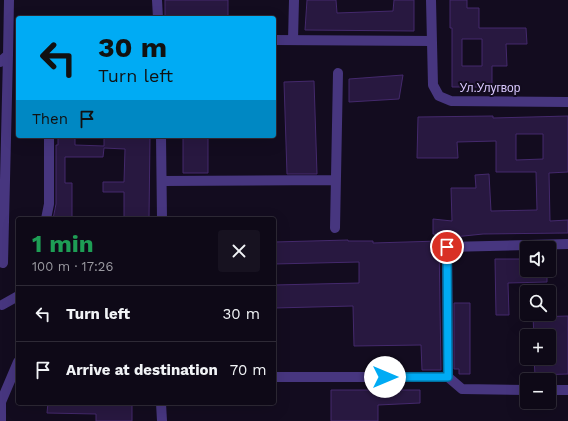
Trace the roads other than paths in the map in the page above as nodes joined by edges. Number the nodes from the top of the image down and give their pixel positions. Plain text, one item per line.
1 (9, 0) edge
2 (157, 0) edge
3 (294, 0) edge
4 (431, 0) edge
5 (158, 16) edge
6 (276, 40) edge
7 (293, 40) junction
8 (432, 41) junction
9 (8, 55) junction
10 (0, 62) edge
11 (338, 73) dead end
12 (568, 102) edge
13 (49, 138) edge
14 (161, 138) edge
15 (335, 180) junction
16 (162, 181) junction
17 (46, 217) edge
18 (162, 217) edge
19 (335, 228) dead end
20 (568, 244) edge
21 (0, 262) edge
22 (16, 297) edge
23 (1, 305) edge
24 (16, 367) edge
25 (276, 377) edge
26 (448, 377) junction
27 (520, 390) edge
28 (556, 390) edge
29 (568, 390) edge
30 (1, 401) edge
31 (162, 405) edge
32 (1, 421) edge
33 (162, 421) edge

1 - 9 street
2 - 5 street
3 - 7 street
4 - 8 street, Ул.Улугвор
6 - 7 street
7 - 8 street
8 - 12 street, Ул.Улугвор
9 - 10 street
9 - 21 street
11 - 15 street
13 - 17 street
14 - 16 street
15 - 16 street
15 - 19 street
16 - 18 street
20 - 26 street
22 - 23 street
24 - 30 street
25 - 26 street
26 - 27 street
28 - 29 street
30 - 32 street
31 - 33 street

